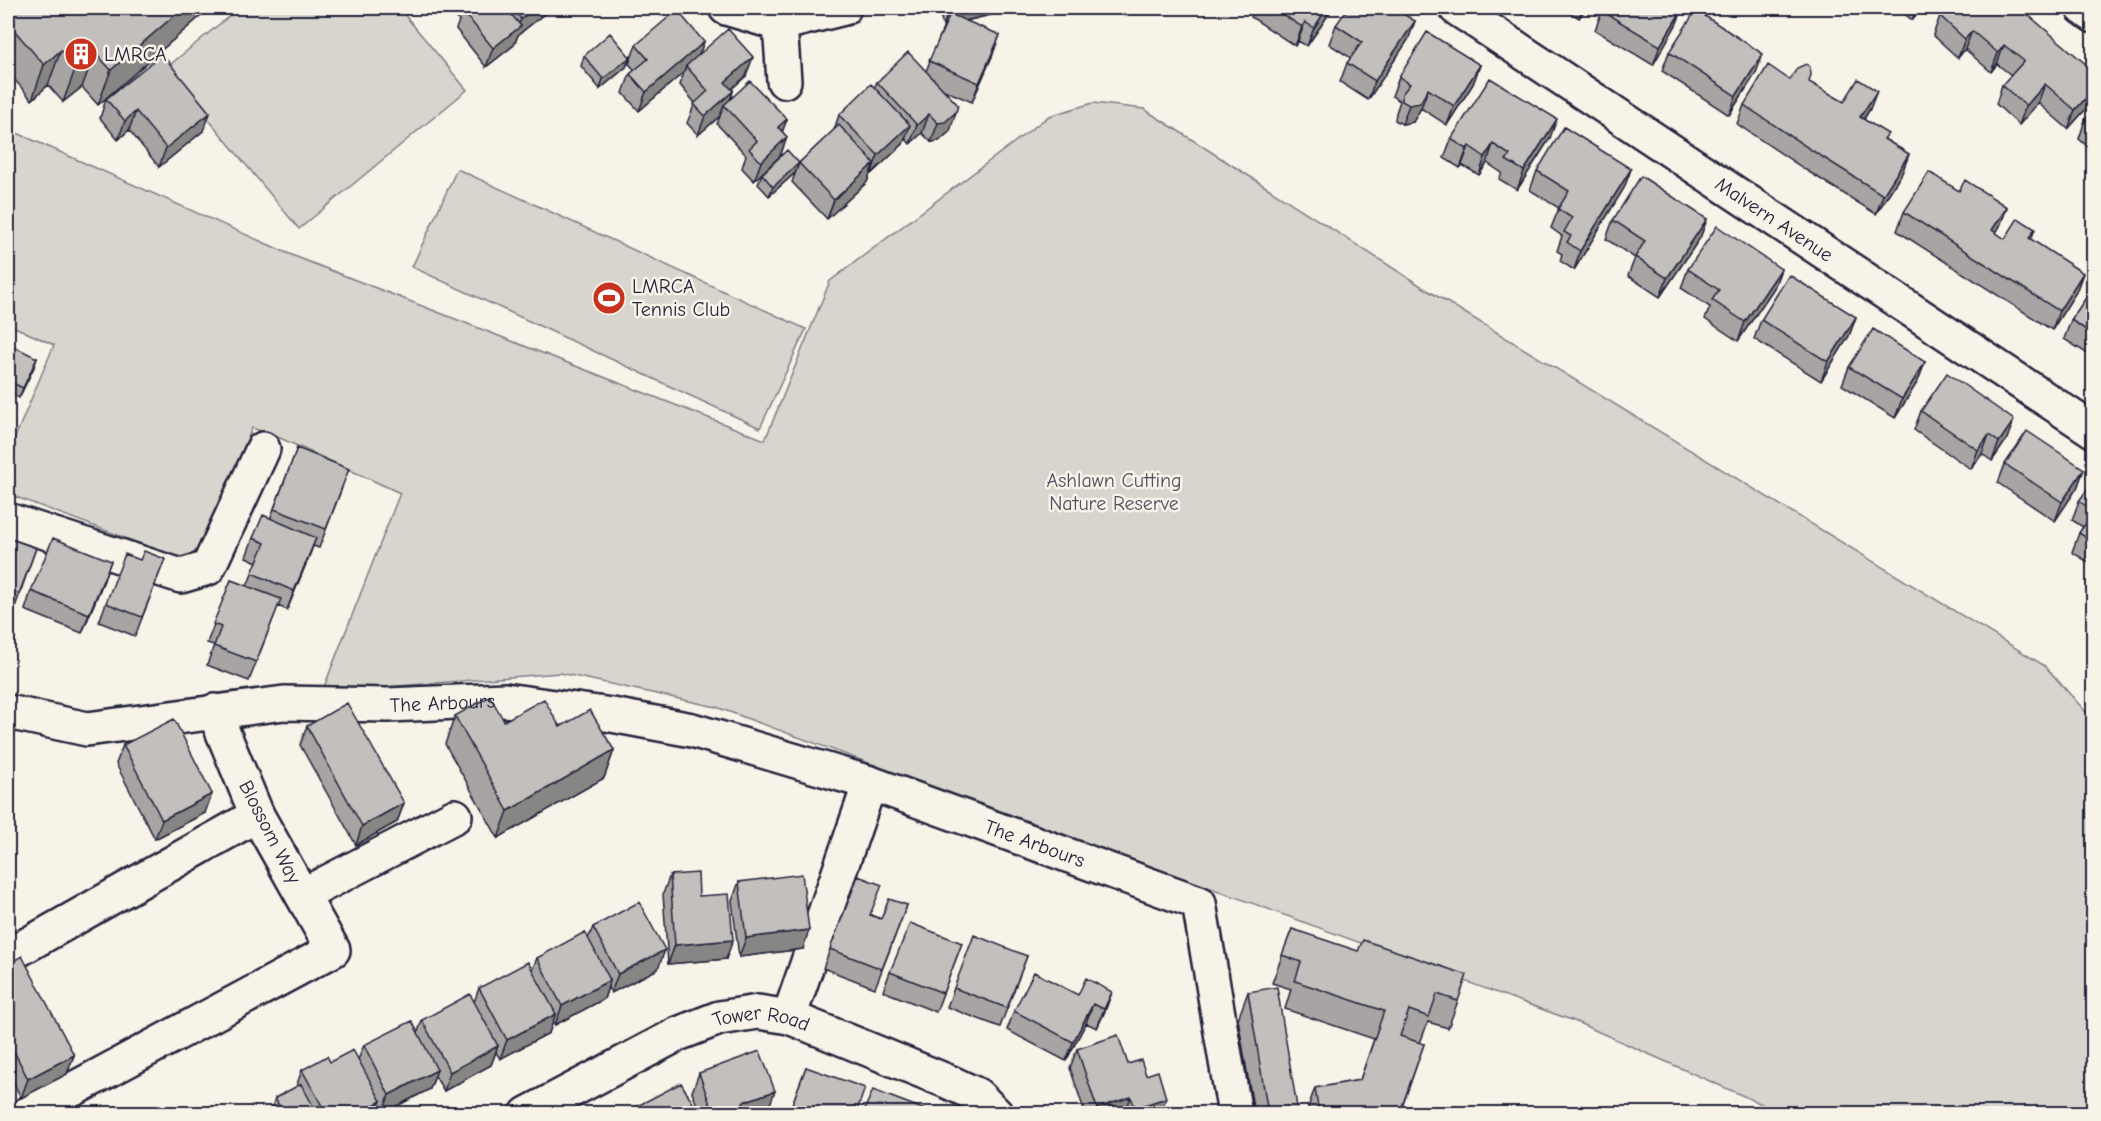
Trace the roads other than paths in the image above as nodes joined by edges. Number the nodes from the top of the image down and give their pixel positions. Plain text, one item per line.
1 (726, 8) edge
2 (844, 8) edge
3 (1456, 8) edge
4 (2083, 8) edge
5 (2094, 16) edge
6 (780, 24) junction
7 (784, 81) dead end
8 (2094, 431) edge
9 (263, 449) dead end
10 (17, 523) edge
11 (214, 711) junction
12 (8, 712) edge
13 (870, 783) junction
14 (257, 815) junction
15 (455, 816) dead end
16 (303, 895) junction
17 (11, 954) dead end
18 (789, 1017) junction
19 (27, 1113) edge
20 (526, 1113) edge
21 (996, 1113) edge
22 (1235, 1113) edge

1 - 6 street
2 - 6 street
3 - 8 street, Malvern Avenue
4 - 5 street
6 - 7 street
9 - 10 street
11 - 12 street, The Arbours
11 - 13 street, The Arbours
11 - 14 street, Blossom Way
13 - 18 street
13 - 22 street, The Arbours
14 - 16 street, Blossom Way
14 - 17 street
15 - 16 street
16 - 19 street, Blossom Way
18 - 20 street, Tower Road
18 - 21 street, Tower Road

